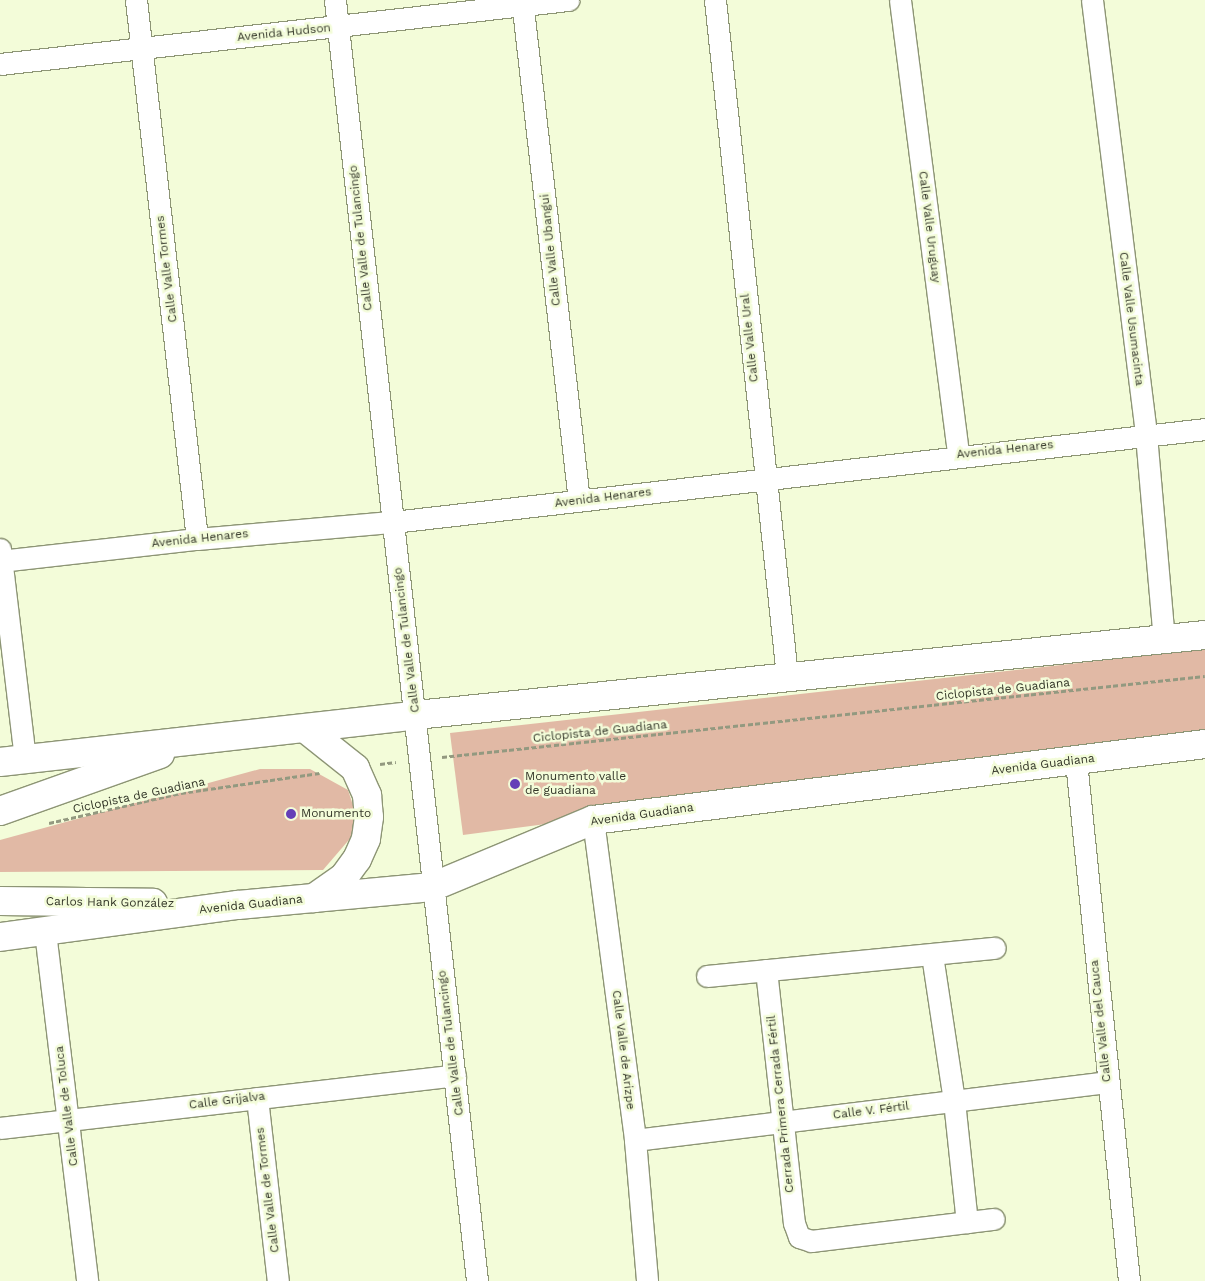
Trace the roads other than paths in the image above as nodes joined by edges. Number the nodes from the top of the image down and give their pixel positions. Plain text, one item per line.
1 (136, 0) edge
2 (335, 0) edge
3 (568, 0) edge
4 (716, 0) edge
5 (900, 0) edge
6 (1092, 0) edge
7 (523, 2) edge
8 (338, 27) junction
9 (142, 49) junction
10 (0, 64) edge
11 (1205, 429) edge
12 (1146, 435) junction
13 (958, 455) junction
14 (764, 478) junction
15 (579, 501) junction
16 (393, 522) junction
17 (197, 539) junction
18 (0, 557) edge
19 (1205, 635) edge
20 (1164, 640) junction
21 (787, 676) junction
22 (416, 715) junction
23 (306, 729) junction
24 (206, 738) junction
25 (1205, 744) edge
26 (12, 760) edge
27 (1076, 761) junction
28 (0, 810) edge
29 (593, 820) junction
30 (432, 887) junction
31 (313, 899) junction
32 (6, 901) edge
33 (238, 905) junction
34 (45, 932) junction
35 (0, 936) edge
36 (995, 948) dead end
37 (932, 955) junction
38 (766, 970) junction
39 (707, 976) dead end
40 (455, 1075) junction
41 (1108, 1082) junction
42 (257, 1098) junction
43 (954, 1101) junction
44 (70, 1120) junction
45 (784, 1121) junction
46 (0, 1128) edge
47 (635, 1140) junction
48 (994, 1219) dead end
49 (967, 1222) junction
50 (87, 1281) edge
51 (278, 1281) edge
52 (477, 1281) edge
53 (647, 1281) edge
54 (1129, 1281) edge

1 - 9 street, Calle Valle Tormes
2 - 8 street, Calle Valle de Tulancingo
3 - 7 street, Avenida Hudson
4 - 14 street, Calle Valle Ural
5 - 13 street, Calle Valle Uruguay
6 - 12 street, Calle Valle Usumacinta
7 - 8 street, Avenida Hudson
7 - 15 street, Calle Valle Ubangui
8 - 9 street, Avenida Hudson
8 - 16 street, Calle Valle de Tulancingo
9 - 10 street, Avenida Hudson
9 - 17 street, Calle Valle Tormes
11 - 12 street, Avenida Henares
12 - 13 street, Avenida Henares
12 - 20 street, Calle Valle Usumacinta
13 - 14 street, Avenida Henares
14 - 15 street, Avenida Henares
14 - 21 street, Calle Valle Ural
15 - 16 street, Avenida Henares
16 - 17 street, Avenida Henares
16 - 22 street, Calle Valle de Tulancingo
17 - 18 street, Avenida Henares
18 - 26 street
19 - 20 street
20 - 21 street
21 - 22 street
22 - 23 street
22 - 30 street, Calle Valle de Tulancingo
23 - 24 street
23 - 31 street
24 - 26 street
24 - 28 street
25 - 27 street, Avenida Guadiana
27 - 29 street, Avenida Guadiana
27 - 41 street, Calle Valle del Cauca
29 - 30 street, Avenida Guadiana
29 - 47 street, Calle Valle de Arizpe
30 - 31 street, Avenida Guadiana
30 - 40 street, Calle Valle de Tulancingo
31 - 33 street, Avenida Guadiana
32 - 33 street, Carlos Hank González
33 - 34 street, Avenida Guadiana
34 - 35 street, Avenida Guadiana
34 - 44 street, Calle Valle de Toluca
36 - 37 street
37 - 38 street
37 - 43 street
38 - 39 street
38 - 45 street, Cerrada Primera Cerrada Fértil
40 - 42 street, Calle Grijalva
40 - 52 street, Calle Valle de Tulancingo
41 - 43 street, Calle V. Fértil
41 - 54 street, Calle Valle del Cauca
42 - 44 street, Calle Grijalva
42 - 51 street, Calle Valle de Tormes
43 - 45 street, Calle V. Fértil
43 - 49 street
44 - 46 street, Calle Grijalva
44 - 50 street, Calle Valle de Toluca
45 - 47 street, Calle V. Fértil
45 - 49 street, Cerrada Primera Cerrada Fértil
47 - 53 street, Calle Valle de Arizpe
48 - 49 street

